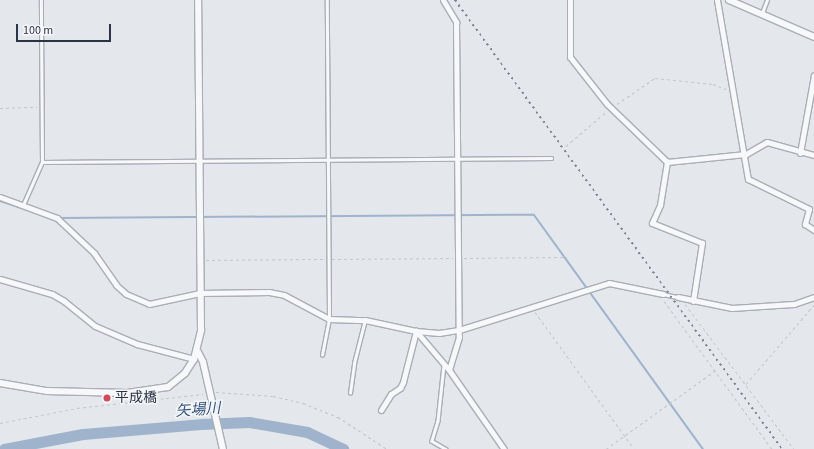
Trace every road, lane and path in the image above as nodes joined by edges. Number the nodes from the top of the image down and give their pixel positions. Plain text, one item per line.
1 (41, 0) edge
2 (198, 0) edge
3 (327, 0) edge
4 (444, 0) edge
5 (570, 0) edge
6 (717, 0) edge
7 (729, 0) edge
8 (767, 0) edge
9 (762, 13) junction
10 (814, 37) edge
11 (814, 75) edge
12 (734, 91) junction
13 (42, 107) junction
14 (0, 108) edge
15 (612, 108) junction
16 (566, 146) dead end
17 (800, 153) junction
18 (746, 154) junction
19 (814, 155) edge
20 (551, 158) dead end
21 (457, 159) junction
22 (328, 160) junction
23 (42, 162) junction
24 (199, 162) junction
25 (667, 162) junction
26 (0, 197) edge
27 (23, 205) junction
28 (814, 230) edge
29 (567, 257) dead end
30 (458, 258) junction
31 (329, 259) junction
32 (200, 260) junction
33 (0, 279) edge
34 (661, 293) junction
35 (200, 294) junction
36 (680, 298) junction
37 (814, 298) edge
38 (693, 301) junction
39 (814, 305) edge
40 (532, 307) junction
41 (329, 320) junction
42 (365, 320) junction
43 (459, 330) junction
44 (416, 331) junction
45 (198, 352) junction
46 (322, 355) dead end
47 (194, 359) junction
48 (444, 365) junction
49 (450, 370) junction
50 (716, 370) junction
51 (0, 383) edge
52 (745, 385) junction
53 (350, 393) dead end
54 (211, 394) junction
55 (381, 410) dead end
56 (0, 423) edge
57 (624, 435) junction
58 (223, 449) edge
59 (387, 449) edge
60 (446, 449) edge
61 (504, 449) edge
62 (606, 449) edge
63 (634, 449) edge
64 (772, 449) edge
65 (794, 449) edge

1 - 13 lane
2 - 24 street
3 - 22 lane
4 - 21 street
5 - 15 street
6 - 12 street
7 - 9 street
8 - 9 lane
9 - 10 street
11 - 17 street
12 - 15 path
12 - 18 street
13 - 14 path
13 - 23 lane
15 - 16 path
15 - 25 street
17 - 18 street
17 - 19 street
18 - 25 street
18 - 28 street
20 - 21 lane
21 - 22 lane
21 - 30 street
22 - 24 lane
22 - 31 lane
23 - 24 lane
23 - 27 lane
24 - 32 street
25 - 38 street
26 - 27 street
27 - 35 street
29 - 30 path
30 - 31 path
30 - 43 street
31 - 32 path
31 - 41 lane
32 - 35 street
33 - 47 street
34 - 36 lane
34 - 40 street
34 - 50 path
35 - 41 street
35 - 45 street
36 - 38 street
36 - 52 path
37 - 38 street
39 - 52 path
40 - 43 street
40 - 57 path
41 - 42 street
41 - 46 lane
42 - 44 street
42 - 53 lane
43 - 44 street
43 - 49 street
44 - 48 street
44 - 55 street
45 - 47 street
45 - 54 street
47 - 51 street
48 - 49 street
48 - 60 lane
49 - 61 street
50 - 57 path
50 - 64 path
52 - 65 path
54 - 56 path
54 - 58 street
54 - 59 path
57 - 62 path
57 - 63 path

